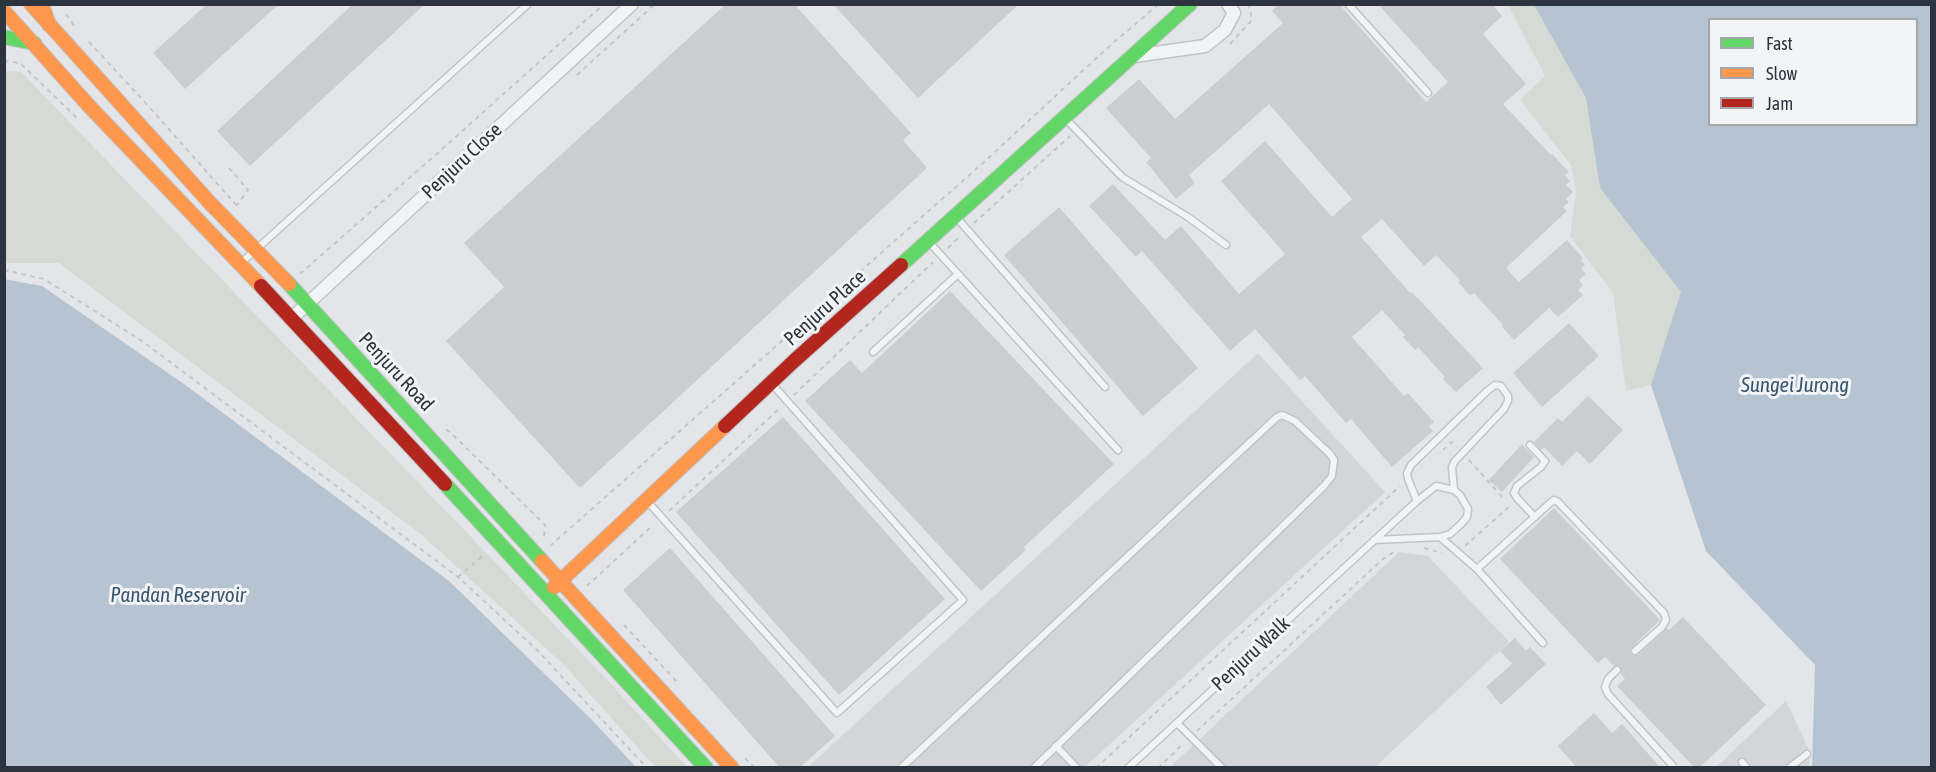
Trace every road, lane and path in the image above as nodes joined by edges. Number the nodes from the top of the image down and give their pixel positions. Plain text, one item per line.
1 (31, 4) edge
2 (42, 4) edge
3 (528, 4) edge
4 (604, 4) edge
5 (632, 4) edge
6 (1159, 4) edge
7 (1190, 4) edge
8 (1249, 4) edge
9 (1348, 4) edge
10 (1232, 6) edge
11 (4, 11) edge
12 (65, 12) dead end
13 (49, 25) junction
14 (75, 28) dead end
15 (83, 36) dead end
16 (4, 37) edge
17 (34, 43) junction
18 (1222, 47) dead end
19 (1133, 56) junction
20 (1428, 93) dead end
21 (1065, 117) junction
22 (1077, 130) junction
23 (229, 168) dead end
24 (237, 205) junction
25 (245, 214) dead end
26 (955, 216) junction
27 (967, 230) junction
28 (928, 241) junction
29 (1226, 245) dead end
30 (256, 250) junction
31 (940, 255) junction
32 (241, 264) junction
33 (292, 265) dead end
34 (4, 270) edge
35 (958, 274) junction
36 (307, 304) junction
37 (292, 318) junction
38 (873, 352) dead end
39 (771, 383) junction
40 (1105, 387) dead end
41 (787, 402) junction
42 (1530, 445) dead end
43 (1443, 449) dead end
44 (1118, 450) dead end
45 (1463, 453) junction
46 (1408, 479) junction
47 (1454, 490) junction
48 (647, 501) junction
49 (1417, 501) junction
50 (1535, 517) junction
51 (662, 518) junction
52 (1440, 537) junction
53 (1374, 540) junction
54 (1424, 548) dead end
55 (1399, 549) dead end
56 (1458, 552) junction
57 (539, 556) junction
58 (475, 562) dead end
59 (1477, 569) junction
60 (458, 577) junction
61 (561, 580) junction
62 (547, 593) junction
63 (576, 596) junction
64 (1543, 643) dead end
65 (1635, 651) dead end
66 (1617, 670) dead end
67 (1177, 723) junction
68 (1191, 737) junction
69 (1056, 746) junction
70 (1807, 754) dead end
71 (1674, 766) dead end
72 (647, 768) edge
73 (706, 768) edge
74 (732, 768) edge
75 (901, 768) edge
76 (1034, 768) edge
77 (1077, 768) edge
78 (1096, 768) edge
79 (1128, 768) edge
80 (1158, 768) edge
81 (1222, 768) edge
82 (1789, 768) edge

1 - 13 main road, Penjuru Road
2 - 13 main road
3 - 30 lane
4 - 33 path
5 - 36 street, Penjuru Close
6 - 57 path
7 - 19 main road, Penjuru Place
8 - 18 path
9 - 20 lane
10 - 19 street
11 - 17 main road, Penjuru Road
12 - 14 path
13 - 30 main road, Penjuru Road
15 - 24 path
16 - 17 main road
17 - 32 main road, Penjuru Road
19 - 21 main road, Penjuru Place
21 - 22 lane
21 - 26 main road, Penjuru Place
22 - 27 path
22 - 29 lane
23 - 24 path
24 - 25 path
26 - 27 lane
26 - 28 main road, Penjuru Place
27 - 31 path
27 - 40 lane
28 - 31 lane
28 - 39 main road, Penjuru Place
30 - 32 lane
30 - 36 main road, Penjuru Road
31 - 35 lane
31 - 41 path
32 - 37 main road, Penjuru Road
34 - 60 path
35 - 38 lane
35 - 44 lane
36 - 37 street, Penjuru Close
36 - 57 main road, Penjuru Road
37 - 62 main road, Penjuru Road
39 - 41 lane
39 - 48 main road, Penjuru Place
41 - 51 path
41 - 51 lane
42 - 50 lane
43 - 45 path
45 - 46 lane
45 - 47 lane
45 - 56 path
46 - 49 lane
46 - 78 path
47 - 49 lane, Penjuru Walk
47 - 52 lane
48 - 51 lane
48 - 61 main road, Penjuru Place
49 - 53 lane, Penjuru Walk
50 - 59 lane
50 - 65 lane
51 - 63 path
52 - 53 lane
52 - 56 lane
53 - 67 lane, Penjuru Walk
54 - 56 path
55 - 68 path
56 - 59 lane
57 - 61 main road, Penjuru Road
58 - 60 path
59 - 64 lane
60 - 72 path
61 - 62 main road, Penjuru Place
61 - 63 main road, Penjuru Road
62 - 73 main road, Penjuru Road
63 - 74 main road, Penjuru Road
66 - 71 lane
67 - 68 lane
67 - 79 lane, Penjuru Walk
68 - 80 path
68 - 81 lane
69 - 75 lane
69 - 76 lane
69 - 77 lane
70 - 82 lane

